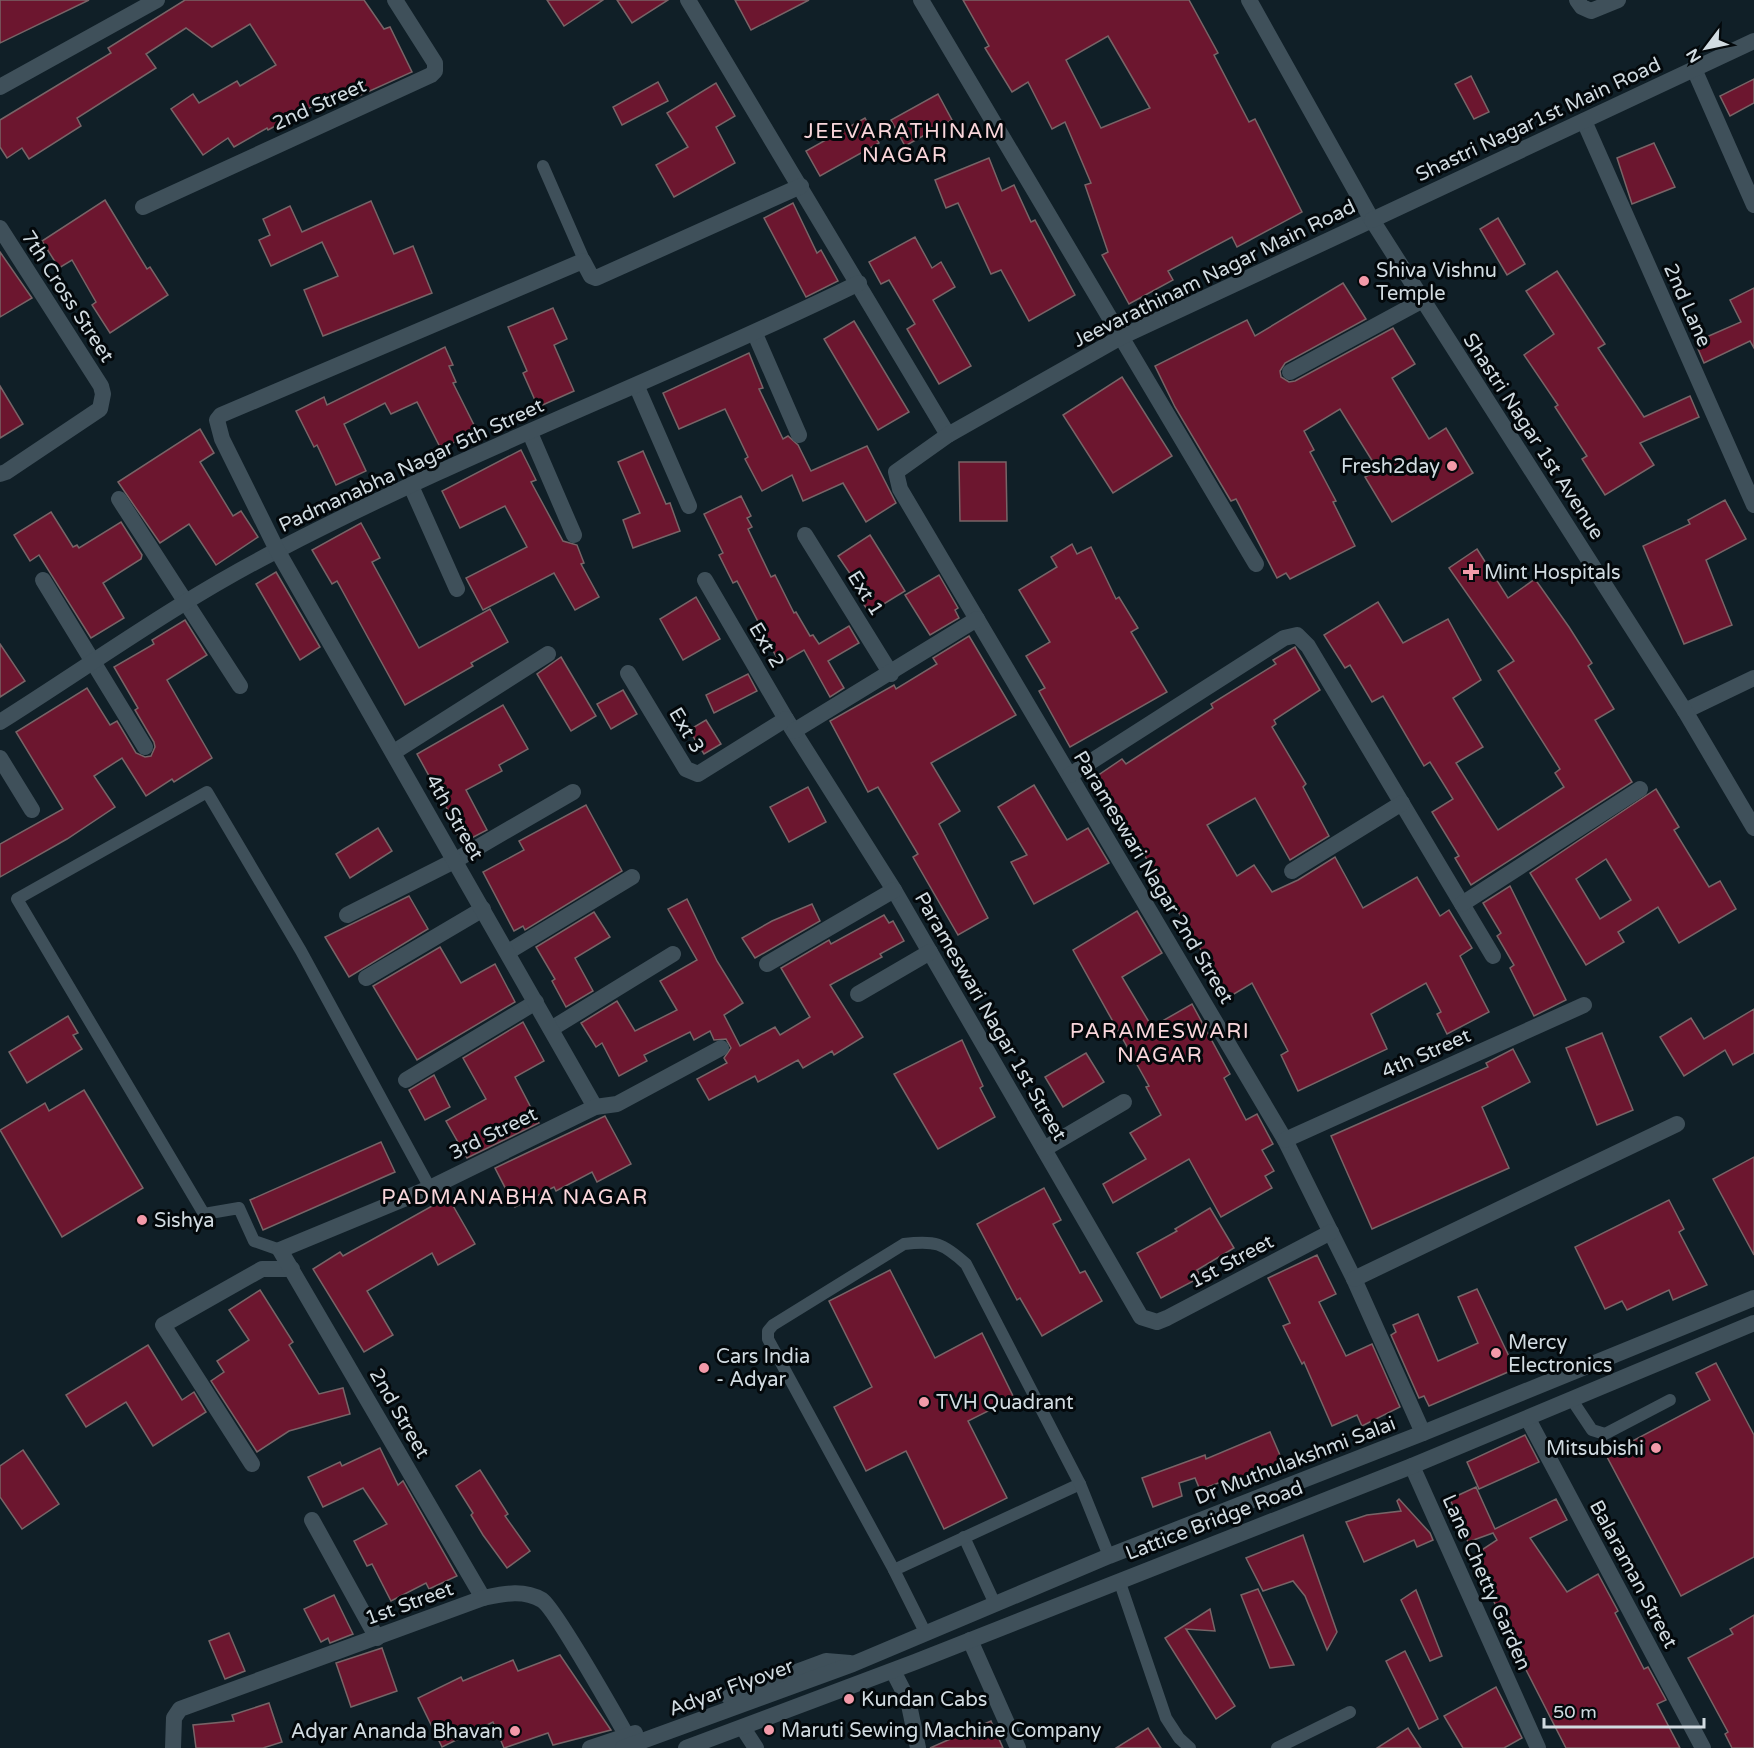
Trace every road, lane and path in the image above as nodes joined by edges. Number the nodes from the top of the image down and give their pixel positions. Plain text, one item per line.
1 (395, 0) edge
2 (688, 0) edge
3 (921, 0) edge
4 (1249, 0) edge
5 (1577, 0) edge
6 (1618, 0) edge
7 (154, 1) edge
8 (1754, 41) edge
9 (1694, 69) junction
10 (0, 87) edge
11 (1584, 122) junction
12 (543, 166) dead end
13 (801, 186) junction
14 (1754, 205) edge
15 (144, 207) dead end
16 (1372, 220) junction
17 (0, 228) edge
18 (585, 262) junction
19 (859, 283) junction
20 (1423, 300) junction
21 (755, 334) junction
22 (1121, 337) junction
23 (1290, 372) dead end
24 (637, 387) junction
25 (530, 433) junction
26 (799, 435) dead end
27 (948, 435) junction
28 (0, 474) edge
29 (411, 486) junction
30 (119, 499) dead end
31 (1754, 505) edge
32 (689, 506) dead end
33 (574, 535) dead end
34 (805, 535) dead end
35 (277, 550) junction
36 (1256, 564) dead end
37 (43, 580) dead end
38 (705, 580) dead end
39 (457, 589) dead end
40 (183, 602) junction
41 (977, 619) junction
42 (548, 654) dead end
43 (94, 662) junction
44 (628, 673) dead end
45 (891, 674) junction
46 (1754, 678) edge
47 (240, 686) dead end
48 (1685, 711) junction
49 (0, 722) edge
50 (790, 725) junction
51 (145, 747) dead end
52 (394, 752) junction
53 (0, 758) edge
54 (1070, 775) junction
55 (1640, 789) dead end
56 (573, 792) dead end
57 (1402, 803) junction
58 (32, 810) dead end
59 (1754, 828) edge
60 (456, 860) junction
61 (1292, 871) dead end
62 (633, 877) dead end
63 (894, 890) junction
64 (1462, 904) junction
65 (483, 909) junction
66 (347, 915) dead end
67 (508, 952) junction
68 (930, 952) junction
69 (673, 954) dead end
70 (1493, 956) dead end
71 (768, 964) dead end
72 (366, 978) dead end
73 (858, 994) dead end
74 (536, 1002) junction
75 (1584, 1005) dead end
76 (551, 1029) junction
77 (721, 1048) dead end
78 (406, 1080) dead end
79 (1124, 1102) dead end
80 (595, 1107) junction
81 (1677, 1124) dead end
82 (1285, 1140) junction
83 (1044, 1149) junction
84 (429, 1188) junction
85 (1331, 1232) junction
86 (280, 1250) junction
87 (292, 1269) junction
88 (1354, 1279) junction
89 (1754, 1298) edge
90 (1149, 1321) joint
91 (1754, 1323) edge
92 (1572, 1400) junction
93 (1670, 1400) dead end
94 (1528, 1419) junction
95 (1423, 1433) junction
96 (252, 1464) dead end
97 (1412, 1466) junction
98 (1080, 1484) junction
99 (312, 1520) dead end
100 (964, 1537) junction
101 (1109, 1556) junction
102 (894, 1570) junction
103 (1119, 1580) junction
104 (483, 1598) junction
105 (995, 1604) junction
106 (926, 1634) junction
107 (377, 1638) junction
108 (970, 1640) junction
109 (853, 1664) junction
110 (893, 1671) junction
111 (1350, 1712) dead end
112 (743, 1728) junction
113 (625, 1742) edge
114 (173, 1748) edge
115 (590, 1748) edge
116 (686, 1748) edge
117 (756, 1748) edge
118 (918, 1748) edge
119 (1018, 1748) edge
120 (1190, 1748) edge
121 (1277, 1748) edge
122 (1538, 1748) edge
123 (1703, 1748) edge

1 - 15 street, 2nd Street
2 - 13 street
3 - 22 street
4 - 16 street, Shastri Nagar 1st Avenue
5 - 6 street
7 - 10 street
8 - 9 street, Shastri Nagar1st Main Road
9 - 11 street, Shastri Nagar1st Main Road
9 - 14 street
11 - 16 street, Shastri Nagar1st Main Road
11 - 31 street, 2nd Lane
12 - 18 lane
13 - 18 street
13 - 19 street
16 - 20 street, Shastri Nagar 1st Avenue
16 - 22 street, Jeevarathinam Nagar Main Road
17 - 28 street, 7th Cross Street
18 - 35 street, 4th Street
19 - 21 street, Padmanabha Nagar 5th Street
19 - 27 street
20 - 23 street
20 - 48 street, Shastri Nagar 1st Avenue
21 - 24 street, Padmanabha Nagar 5th Street
21 - 26 street
22 - 27 street, Jeevarathinam Nagar Main Road
22 - 36 street
24 - 25 street, Padmanabha Nagar 5th Street
24 - 32 street
25 - 29 street, Padmanabha Nagar 5th Street
25 - 33 street
27 - 41 street, Parameswari Nagar 2nd Street
29 - 35 street, Padmanabha Nagar 5th Street
29 - 39 street
30 - 40 street
34 - 45 street, Ext 1
35 - 40 street, Padmanabha Nagar 5th Street
35 - 52 street, 4th Street
37 - 43 street
38 - 50 street, Ext 2
40 - 43 street, Padmanabha Nagar 5th Street
40 - 47 street
41 - 45 street
41 - 54 street, Parameswari Nagar 2nd Street
42 - 52 street
43 - 49 street, Padmanabha Nagar 5th Street
43 - 51 street
44 - 50 street, Ext 3
45 - 50 street
46 - 48 street
48 - 59 street, Shastri Nagar 1st Avenue
50 - 63 street, Parameswari Nagar 1st Street
52 - 60 street, 4th Street
53 - 58 street
54 - 57 street
54 - 82 street, Parameswari Nagar 2nd Street
55 - 64 street
56 - 60 street
57 - 61 street
57 - 64 street
60 - 65 street, 4th Street
60 - 66 street
62 - 67 street
63 - 68 street, Parameswari Nagar 1st Street
63 - 71 street
64 - 70 street
65 - 67 street, 4th Street
65 - 72 street
67 - 74 street, 4th Street
68 - 73 street
68 - 83 street, Parameswari Nagar 1st Street
69 - 76 street
74 - 76 street, 4th Street
74 - 78 street
75 - 82 street, 4th Street
76 - 80 street, 4th Street
77 - 80 street, 3rd Street
79 - 83 street
80 - 84 street, 3rd Street
81 - 88 street
82 - 85 street, Parameswari Nagar 2nd Street
83 - 90 street, Parameswari Nagar 1st Street
84 - 86 street, 3rd Street
84 - 86 lane
85 - 88 street, Parameswari Nagar 2nd Street
85 - 90 street, 1st Street
86 - 87 street, 2nd Street
87 - 96 street
87 - 104 street, 2nd Street
88 - 95 street, Parameswari Nagar 2nd Street
89 - 95 street, Dr Muthulakshmi Salai
91 - 92 street, Lattice Bridge Road
92 - 93 lane
92 - 94 street, Lattice Bridge Road
94 - 97 street, Lattice Bridge Road
94 - 123 street, Balaraman Street
95 - 101 street, Dr Muthulakshmi Salai
97 - 103 street, Lattice Bridge Road
97 - 122 street, Lane Chetty Garden
98 - 100 lane
98 - 101 lane
98 - 102 lane
99 - 107 street
100 - 102 lane
100 - 105 lane
101 - 105 street, Dr Muthulakshmi Salai
102 - 106 lane
103 - 108 street, Lattice Bridge Road
103 - 120 lane
104 - 107 street, 1st Street
104 - 113 street, 1st Street
105 - 106 street, Dr Muthulakshmi Salai
106 - 109 street, Dr Muthulakshmi Salai
107 - 114 street, 1st Street
108 - 110 street, Lattice Bridge Road
108 - 119 street
109 - 113 street, Adyar Flyover
109 - 113 street
110 - 112 street, Lattice Bridge Road
110 - 118 street
111 - 121 lane
112 - 116 street, Lattice Bridge Road
112 - 117 street
113 - 115 street

